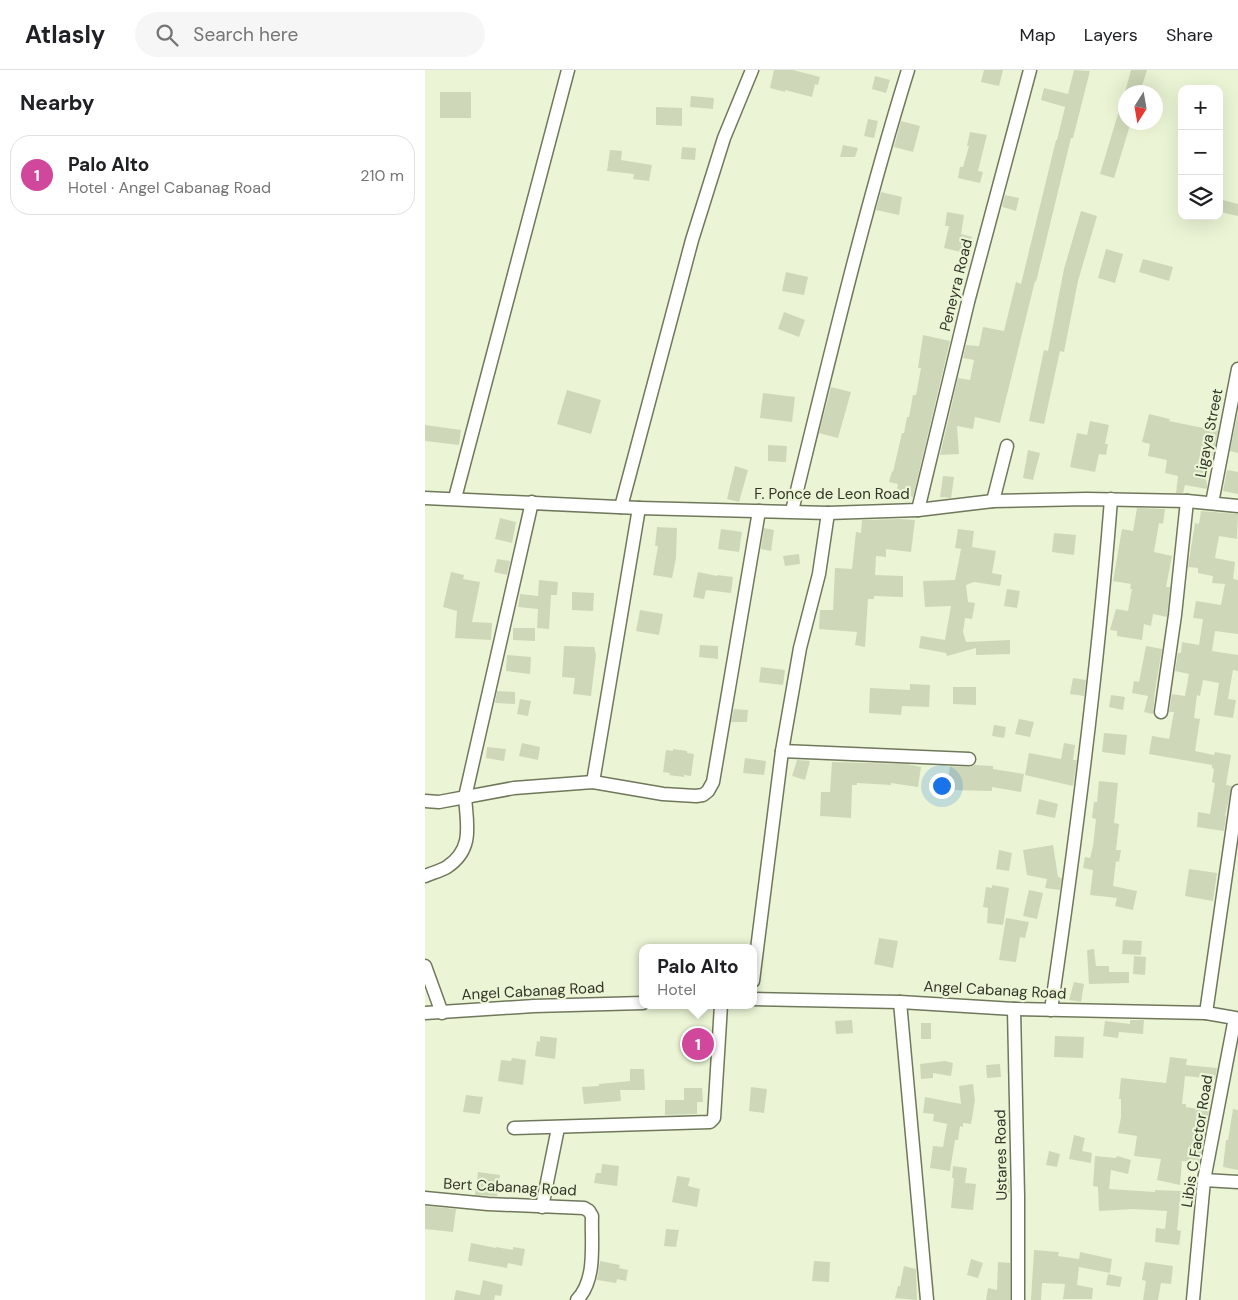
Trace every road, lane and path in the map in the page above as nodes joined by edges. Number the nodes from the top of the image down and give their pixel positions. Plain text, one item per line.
1 (568, 70) edge
2 (752, 70) edge
3 (908, 70) edge
4 (1030, 70) edge
5 (1238, 369) edge
6 (1235, 392) edge
7 (1007, 446) dead end
8 (425, 498) edge
9 (455, 498) junction
10 (1111, 499) junction
11 (993, 501) junction
12 (1187, 501) junction
13 (532, 502) junction
14 (1212, 503) junction
15 (1238, 506) edge
16 (621, 507) junction
17 (639, 508) junction
18 (918, 510) junction
19 (759, 511) junction
20 (792, 511) junction
21 (828, 513) junction
22 (1161, 712) dead end
23 (782, 751) junction
24 (969, 759) dead end
25 (593, 782) junction
26 (1238, 791) edge
27 (465, 797) junction
28 (425, 801) edge
29 (425, 876) edge
30 (757, 949) edge
31 (425, 966) edge
32 (757, 999) edge
33 (639, 1002) edge
34 (900, 1002) junction
35 (721, 1009) edge
36 (1014, 1009) junction
37 (1051, 1010) junction
38 (425, 1013) edge
39 (442, 1013) junction
40 (1206, 1013) junction
41 (1235, 1018) joint
42 (514, 1128) dead end
43 (558, 1128) junction
44 (1203, 1180) junction
45 (1238, 1182) edge
46 (425, 1198) edge
47 (543, 1206) junction
48 (577, 1300) edge
49 (927, 1300) edge
50 (1018, 1300) edge
51 (1193, 1300) edge

1 - 9 street
2 - 16 street
3 - 20 street
4 - 18 street, Peneyra Road
5 - 6 street, Ligaya Street
6 - 14 street, Ligaya Street
7 - 11 street
8 - 9 street, F. Ponce de Leon Road
9 - 13 street, F. Ponce de Leon Road
10 - 11 street, F. Ponce de Leon Road
10 - 12 street, F. Ponce de Leon Road
10 - 37 street
11 - 18 street, F. Ponce de Leon Road
12 - 14 street, F. Ponce de Leon Road
12 - 22 street
13 - 16 street, F. Ponce de Leon Road
13 - 27 street
14 - 15 street, F. Ponce de Leon Road
16 - 17 street, F. Ponce de Leon Road
17 - 19 street, F. Ponce de Leon Road
17 - 25 street
18 - 21 street, F. Ponce de Leon Road
19 - 20 street, F. Ponce de Leon Road
19 - 25 street
20 - 21 street, F. Ponce de Leon Road
21 - 23 street
23 - 24 street
23 - 30 street
25 - 27 street
26 - 40 street
27 - 28 street
27 - 29 street
31 - 39 street
32 - 34 street, Angel Cabanag Road
33 - 39 street, Angel Cabanag Road
34 - 36 street, Angel Cabanag Road
34 - 49 street
35 - 43 street
36 - 37 street, Angel Cabanag Road
36 - 50 street, Ustares Road
37 - 40 street, Angel Cabanag Road
38 - 39 street, Angel Cabanag Road
40 - 41 street, Angel Cabanag Road
41 - 44 street, Libis C Factor Road
42 - 43 street
43 - 47 street
44 - 45 street
44 - 51 street, Libis C Factor Road
46 - 47 street, Bert Cabanag Road
47 - 48 street, Bert Cabanag Road

